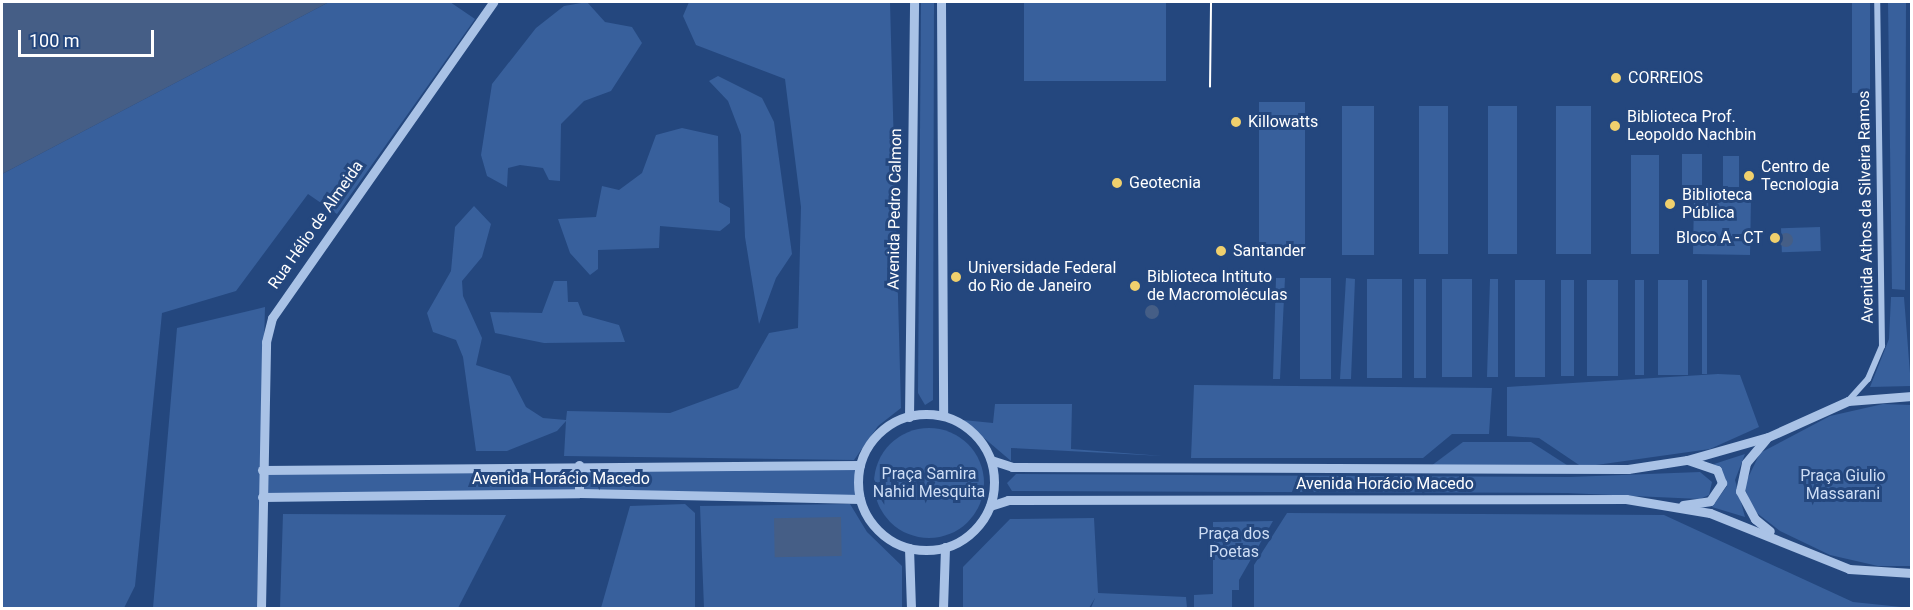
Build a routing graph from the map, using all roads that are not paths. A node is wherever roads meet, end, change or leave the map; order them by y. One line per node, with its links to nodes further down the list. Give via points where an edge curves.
1 (493, 2): 14 (street, Rua Hélio de Almeida, via 272,318 266,342)
2 (914, 2): 8 (street, Avenida Pedro Calmon)
3 (941, 2): 7 (street)
4 (1877, 2): 6 (street, Avenida Athos da Silveira Ramos, via 1882,346 1868,379)
5 (1911, 396): 6 (street)
6 (1848, 401): 9 (street)
7 (943, 415): 8 (street); 10 (street, via 972,432)
8 (909, 417): 13 (street, via 878,435)
9 (1768, 437): 11 (street, Avenida Horácio Macedo); 20 (street, via 1746,463 1740,491 1755,519)
10 (991, 460): 11 (street, Avenida Horácio Macedo, via 1012,467 1581,472); 18 (street)
11 (1686, 460): 19 (street, via 1717,470 1722,483 1710,501)
12 (579, 465): 13 (street, Avenida Horácio Macedo); 14 (street, Avenida Horácio Macedo); 15 (street)
13 (860, 465): 17 (street)
14 (262, 470): 16 (street, Rua Hélio de Almeida)
15 (579, 493): 16 (street, Avenida Horácio Macedo); 17 (street, Avenida Horácio Macedo)
16 (262, 497): 24 (street, Rua Hélio de Almeida)
17 (860, 499): 22 (street, via 878,530)
18 (990, 506): 19 (street, Avenida Horácio Macedo, via 1008,500 1430,498 1626,499); 21 (street, via 964,538)
19 (1678, 506): 20 (street, Avenida Horácio Macedo)
20 (1776, 536): 23 (street, via 1849,568)
21 (945, 547): 22 (street); 26 (street)
22 (909, 548): 25 (street)
23 (1911, 573)
24 (261, 609)
25 (911, 609)
26 (944, 609)

